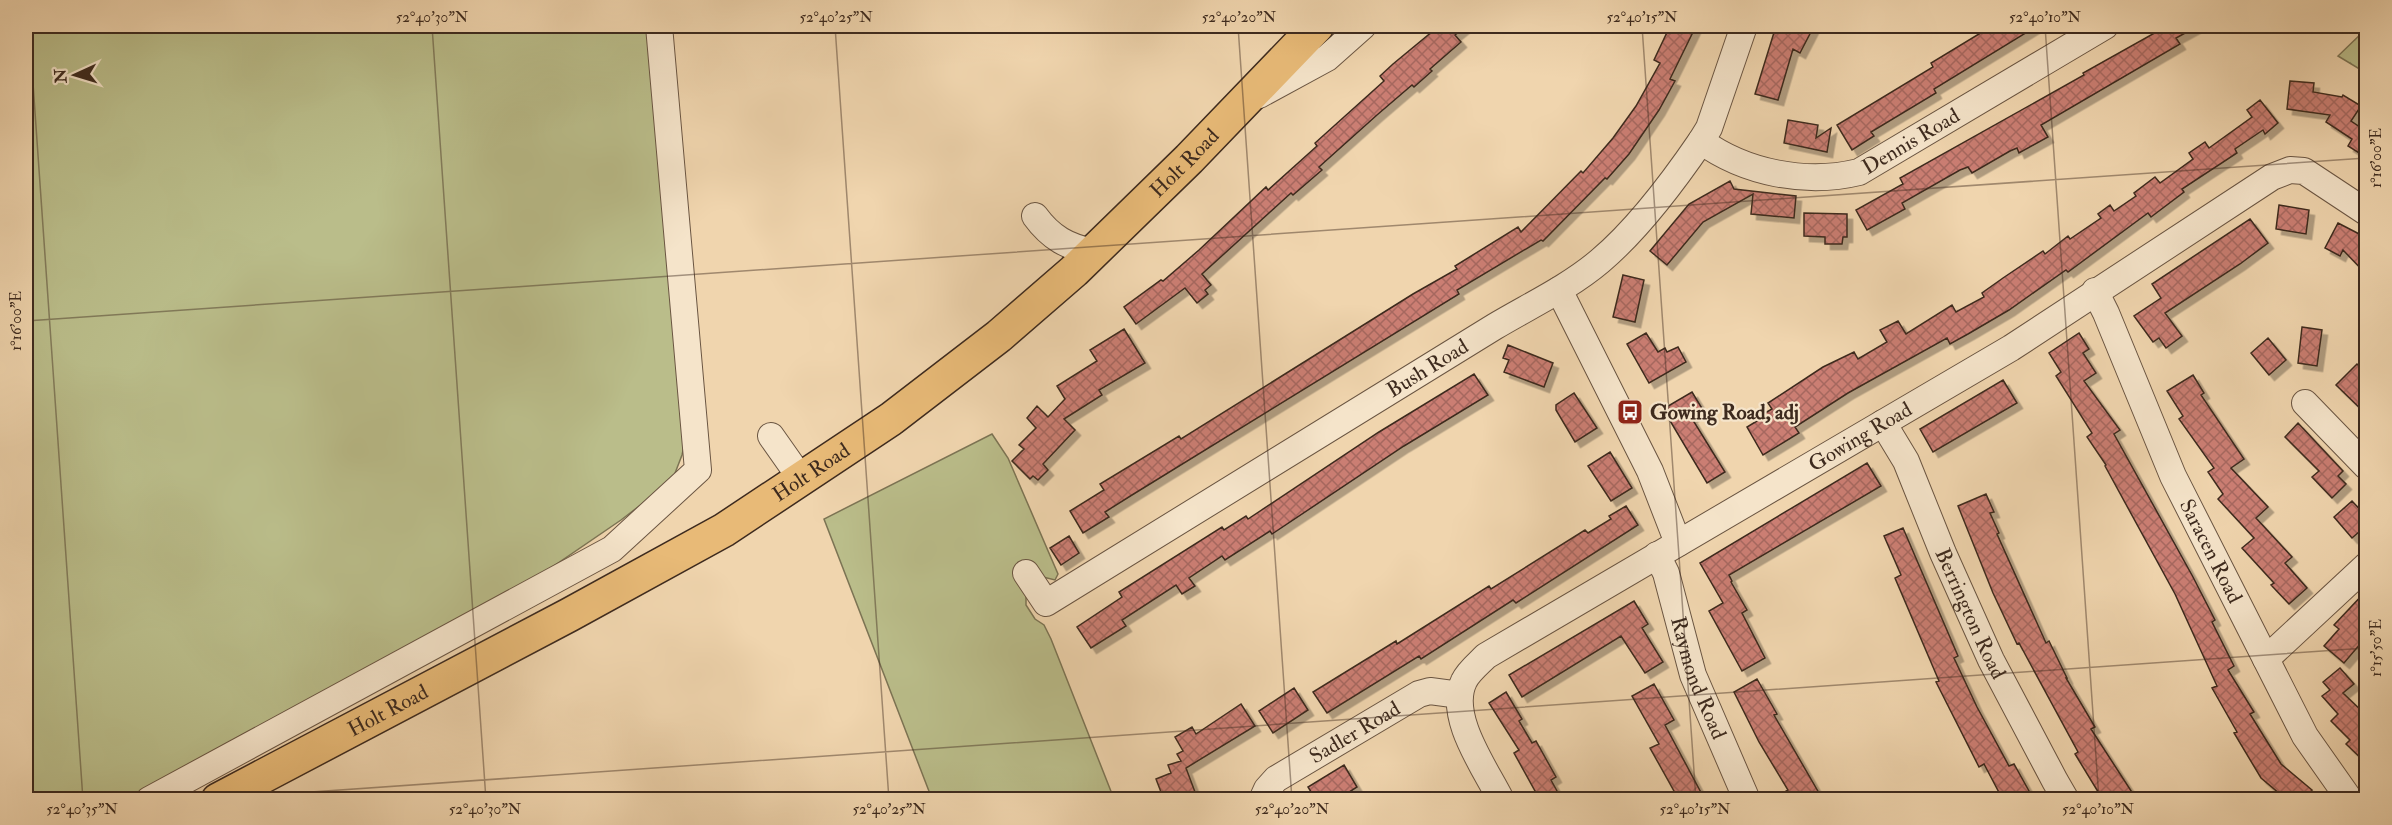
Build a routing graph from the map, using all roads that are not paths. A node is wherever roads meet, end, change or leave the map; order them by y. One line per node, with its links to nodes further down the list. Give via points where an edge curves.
1 (659, 26): 23 (street, via 698,470 612,549)
2 (1317, 26): 6 (highway, Holt Road)
3 (1363, 26): 6 (street, via 1327,58)
4 (1744, 26): 7 (street, Bush Road)
5 (2105, 26): 7 (street, Dennis Road, via 1859,172 1834,178 1747,167 1721,156)
6 (1240, 106): 9 (highway, Holt Road)
7 (1701, 141): 11 (street, Bush Road, via 1624,236 1600,261)
8 (2367, 212): 12 (street, Gowing Road, via 2304,171 2290,170 2272,177)
9 (1093, 252): 10 (highway, Holt Road); 10 (street, via 1058,241 1039,221 1052,252)
10 (1052, 290): 17 (highway, Holt Road, via 891,419)
11 (1558, 290): 18 (street, Raymond Road, via 1650,471); 20 (street, Bush Road, via 1038,608)
12 (2095, 291): 14 (street, Gowing Road, via 2011,348); 21 (street, Saracen Road, via 2173,476)
13 (2305, 403): 16 (street)
14 (1883, 423): 18 (street, Gowing Road); 28 (street, Berrington Road, via 1906,461 1991,660)
15 (771, 436): 17 (street)
16 (2367, 466)
17 (802, 480): 24 (highway, Holt Road, via 724,530 563,604)
18 (1667, 549): 22 (street, Gowing Road, via 1486,656 1464,681); 27 (street, Raymond Road, via 1666,573 1693,675)
19 (2367, 566): 21 (street)
20 (1026, 573)
21 (2266, 659): 29 (street, Saracen Road, via 2305,736)
22 (1460, 695): 25 (street, Sadler Road, via 1430,691 1419,694 1276,779); 26 (street, via 1465,730)
23 (149, 800)
24 (218, 800)
25 (1262, 800)
26 (1501, 800)
27 (1746, 800)
28 (2067, 800)
29 (2350, 800)

